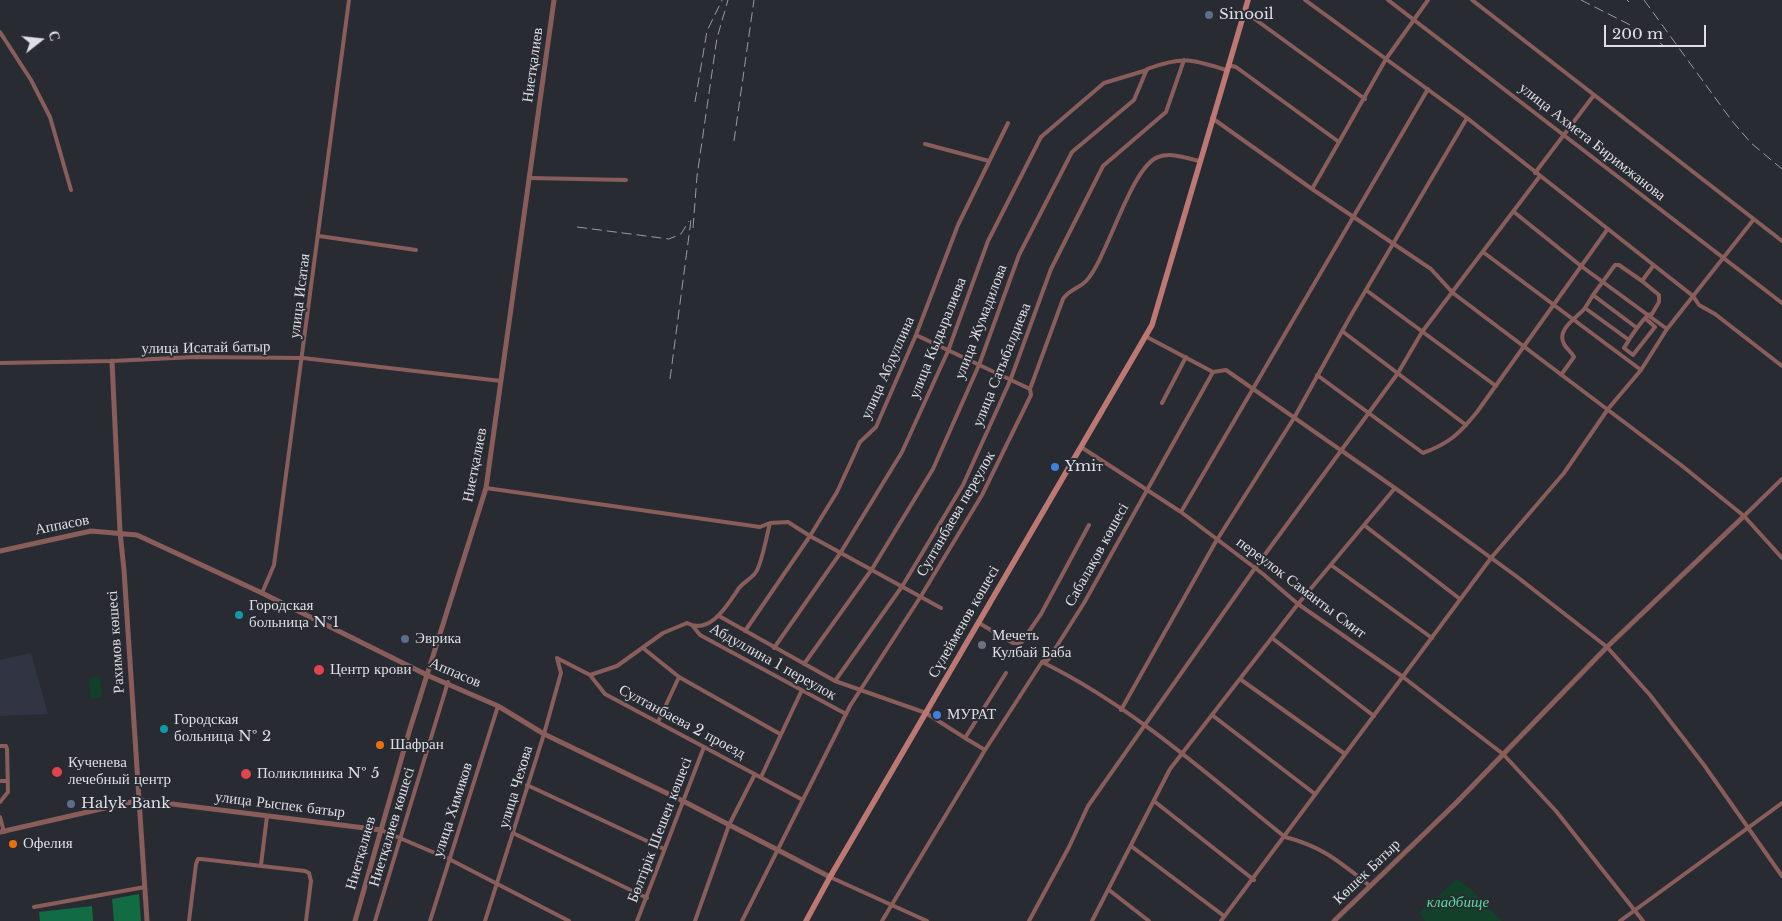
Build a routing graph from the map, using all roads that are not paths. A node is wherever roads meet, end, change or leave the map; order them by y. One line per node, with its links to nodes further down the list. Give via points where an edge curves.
1 (349, 0): 36 (street, улица Исатая)
2 (554, 0): 28 (street, Ниетқалиев)
3 (1248, 0): 8 (main road, Сүлейменов көшесі)
4 (1305, 0): 11 (street)
5 (1388, 0): 9 (street, улица Ахмета Биримжанова)
6 (1428, 0): 9 (street)
7 (1472, 0): 16 (street)
8 (1245, 12): 13 (main road, Сүлейменов көшесі); 17 (street)
9 (1414, 19): 11 (street); 21 (street, улица Ахмета Биримжанова)
10 (0, 32): 31 (street, via 50,117)
11 (1386, 59): 15 (street); 17 (street)
12 (1184, 60): 13 (street); 14 (street, via 1172,60); 78 (street, улица Сатыбалдиева, via 1166,112 1103,166 1051,270)
13 (1227, 67): 18 (main road, Сүлейменов көшесі); 22 (street, via 1236,67)
14 (1148, 70): 64 (street, улица Кыдыралиева, via 1104,83 1041,137 988,241); 70 (street, улица Жумадилова, via 1134,100 1072,152 1019,255)
15 (1428, 88): 19 (street); 33 (street)
16 (1594, 95): 21 (street); 34 (street)
17 (1365, 99): 22 (street)
18 (1212, 118): 25 (main road, Сүлейменов көшесі); 30 (street)
19 (1467, 118): 26 (street); 38 (street)
20 (1008, 123): 24 (street, улица Абдуллина)
21 (1564, 135): 26 (street); 41 (street, улица Ахмета Биримжанова)
22 (1339, 142): 30 (street)
23 (925, 144): 24 (street)
24 (989, 161): 59 (street, улица Абдуллина, via 958,225)
25 (1199, 161): 60 (main road, Сүлейменов көшесі, via 1157,312); 81 (street, Султанбаева переулок, via 1168,155 1156,158 1146,167 1135,182 1087,280 1067,292 1063,299)
26 (1536, 173): 27 (street)
27 (1540, 176): 32 (street); 35 (street)
28 (530, 178): 29 (street); 77 (street, Ниетқалиев)
29 (626, 180)
30 (1312, 189): 33 (street)
31 (71, 190)
32 (1514, 212): 40 (street); 42 (street)
33 (1352, 217): 38 (street); 80 (street)
34 (1754, 218): 37 (street); 41 (street)
35 (1607, 230): 42 (street); 43 (street)
36 (319, 236): 39 (street); 67 (street, улица Исатая)
37 (1782, 241)
38 (1394, 243): 46 (street); 47 (street, via 1430,269)
39 (416, 250)
40 (1483, 252): 47 (street); 51 (street)
41 (1724, 258): 49 (street); 50 (street, улица Ахмета Биримжанова)
42 (1581, 266): 45 (street); 51 (street)
43 (1653, 266): 44 (street); 49 (street)
44 (1642, 281): 45 (street, via 1619,265 1612,267); 53 (street, via 1659,295 1659,302)
45 (1602, 282): 48 (street); 53 (street)
46 (1366, 290): 57 (street); 58 (street)
47 (1453, 293): 58 (street); 62 (street)
48 (1594, 295): 52 (street); 55 (street)
49 (1693, 296): 56 (street); 71 (street, via 1698,305 1715,314)
50 (1782, 303)
51 (1552, 305): 54 (street); 62 (street)
52 (1585, 308): 54 (street); 61 (street)
53 (1647, 316): 55 (street); 56 (street); 63 (street, via 1655,327 1653,331 1634,354)
54 (1573, 319): 65 (street); 75 (street, via 1562,334 1562,342 1574,357)
55 (1637, 328): 61 (street)
56 (1667, 329): 72 (street)
57 (1342, 331): 74 (street); 76 (street)
58 (1422, 332): 74 (street); 79 (street)
59 (916, 335): 64 (street); 99 (street, улица Абдуллина, via 876,427 860,442 837,492)
60 (1145, 336): 66 (street); 87 (main road, Сүлейменов көшесі)
61 (1629, 340): 63 (street)
62 (1523, 347): 75 (street); 79 (street)
63 (1624, 348): 65 (street)
64 (948, 351): 70 (street); 102 (street, улица Кыдыралиева, via 902,452)
65 (1619, 354): 72 (street)
66 (1186, 357): 73 (street); 82 (street)
67 (303, 358): 68 (street, улица Исатай батыр, via 195,357); 77 (street, улица Исатай батыр); 109 (street, улица Исатая, via 274,565)
68 (112, 361): 69 (street, улица Исатай батыр); 98 (street, Рахимов көшесі)
69 (0, 363)
70 (978, 365): 78 (street); 107 (street, улица Жумадилова, via 933,469)
71 (1782, 366)
72 (1641, 370): 83 (street)
73 (1213, 372): 80 (street, via 1226,370); 92 (street, Сабалақов көшесі)
74 (1398, 373): 84 (street); 86 (street)
75 (1561, 375): 83 (street)
76 (1317, 376): 84 (street); 85 (street)
77 (502, 381): 90 (street, Ниетқалиев)
78 (1010, 381): 81 (street); 108 (street, улица Сатыбалдиева, via 963,485)
79 (1496, 386): 86 (street)
80 (1253, 388): 85 (street); 93 (street)
81 (1030, 389): 110 (street, Султанбаева переулок, via 1031,396 982,495)
82 (1162, 403)
83 (1608, 409): 94 (street); 103 (street, via 1564,473)
84 (1368, 412): 86 (street, via 1423,453 1444,445); 88 (street)
85 (1294, 418): 88 (street); 100 (street)
86 (1466, 425)
87 (1081, 447): 92 (street, переулок Саманты Смит); 115 (main road, Сүлейменов көшесі)
88 (1341, 451): 91 (street); 106 (street)
89 (1782, 479): 94 (street)
90 (486, 488): 95 (street, via 760,527); 130 (street, Ниетқалиев)
91 (1395, 488): 97 (street); 103 (street)
92 (1146, 489): 93 (street, переулок Саманты Смит); 124 (street, Сабалақов көшесі, via 1084,603 1048,660)
93 (1181, 512): 100 (street, переулок Саманты Смит)
94 (1744, 516): 104 (street); 120 (street, Көшек Батыр)
95 (770, 523): 99 (street, via 788,522); 114 (street, via 757,571 738,589)
96 (1089, 525): 115 (street, via 1041,614 1021,643 1013,643)
97 (1364, 525): 105 (street); 111 (street)
98 (120, 532): 101 (street, Аппасов, via 91,531); 109 (street, Аппасов, via 137,535); 161 (street, Рахимов көшесі)
99 (810, 536): 102 (street); 117 (street, улица Абдуллина)
100 (1217, 540): 106 (street, переулок Саманты Смит); 139 (street)
101 (0, 551)
102 (841, 552): 107 (street); 122 (street, улица Кыдыралиева)
103 (1491, 558): 111 (street); 120 (street)
104 (1782, 558)
105 (1331, 565): 112 (street); 119 (street)
106 (1255, 568): 112 (street, переулок Саманты Смит); 145 (street)
107 (872, 569): 108 (street); 125 (street, улица Жумадилова)
108 (903, 585): 110 (street); 134 (street, улица Сатыбалдиева)
109 (262, 593): 130 (street, Аппасов)
110 (921, 596): 113 (street); 136 (street, Султанбаева переулок)
111 (1460, 599): 119 (street)
112 (1298, 604): 118 (street); 132 (street, переулок Саманты Смит)
113 (941, 608)
114 (720, 616): 116 (street); 117 (street)
115 (979, 623): 140 (main road, Сүлейменов көшесі)
116 (692, 626): 121 (street, via 687,623 676,627); 137 (street, Абдуллина 1 переулок, via 700,635)
117 (745, 631): 122 (street)
118 (1272, 638): 133 (street); 143 (street)
119 (1432, 638): 132 (street)
120 (1607, 647): 154 (street, Көшек Батыр); 170 (street, via 1650,695)
121 (643, 648): 129 (street, via 617,666); 131 (street)
122 (774, 648): 125 (street)
123 (557, 658): 126 (street, Султанбаева 2 проезд); 127 (street, улица Чехова)
124 (1042, 662): 139 (street); 151 (street, Сабалақов көшесі)
125 (804, 664): 134 (street)
126 (572, 668): 127 (street); 129 (street, Султанбаева 2 проезд)
127 (560, 673): 146 (street, улица Чехова)
128 (1006, 673): 148 (street)
129 (590, 675): 144 (street, Султанбаева 2 проезд, via 606,694)
130 (429, 676): 135 (street, Аппасов); 171 (street, Ниетқалиев, via 409,732)
131 (679, 677): 144 (street); 147 (street)
132 (1404, 677): 143 (street); 154 (street, переулок Саманты Смит)
133 (1240, 679): 142 (street); 153 (street)
134 (835, 681): 136 (street)
135 (448, 682): 138 (street, Аппасов); 175 (street, Ниетқалиев көшесі)
136 (860, 690): 140 (street); 141 (street, Султанбаева переулок)
137 (801, 692): 141 (street, Абдуллина 1 переулок); 147 (street)
138 (498, 706): 146 (street, Аппасов); 179 (street, улица Химиков)
139 (1121, 710): 145 (street)
140 (926, 713): 148 (street); 182 (main road, Сүлейменов көшесі)
141 (846, 714): 162 (street, Султанбаева переулок)
142 (1212, 715): 152 (street); 160 (street)
143 (1374, 716): 153 (street)
144 (658, 722): 150 (street, Султанбаева 2 проезд)
145 (1144, 726): 152 (street); 207 (street, via 1088,806)
146 (544, 734): 159 (street, улица Чехова); 163 (street, Аппасов)
147 (780, 734): 156 (street)
148 (965, 738): 151 (street)
149 (0, 746): 158 (street, via 6,746)
150 (704, 747): 155 (street, Султанбаева 2 проезд); 163 (street, Бөлтірік Шешен көшесі)
151 (985, 750): 189 (street, Сабалақов көшесі)
152 (1181, 754): 164 (street); 174 (street)
153 (1345, 754): 160 (street)
154 (1503, 754): 185 (street, Көшек Батыр); 191 (street, переулок Саманты Смит, via 1556,811)
155 (755, 774): 156 (street, Султанбаева 2 проезд); 169 (street)
156 (761, 777): 162 (street, Султанбаева 2 проезд)
157 (0, 781): 158 (street)
158 (8, 781): 165 (street, via 8,792)
159 (527, 785): 173 (street, улица Чехова); 177 (street)
160 (1315, 794): 174 (street)
161 (140, 800): 167 (street, улица Рыспек батыр); 172 (street, улица Рыспек батыр); 186 (street, Рахимов көшесі)
162 (803, 800): 178 (street, Султанбаева переулок)
163 (682, 801): 169 (street, Аппасов); 177 (street, Бөлтірік Шешен көшесі)
164 (1154, 801): 176 (street); 183 (street)
165 (0, 802)
166 (1782, 803): 170 (street)
167 (267, 816): 171 (street, улица Рыспек батыр); 180 (street)
168 (0, 817): 172 (street)
169 (729, 825): 178 (street, Аппасов); 202 (street)
170 (1748, 828): 181 (street); 191 (street)
171 (382, 830): 175 (street, улица Рыспек батыр); 196 (street, Ниетқалиев)
172 (2, 832)
173 (513, 833): 184 (street, улица Чехова); 188 (street)
174 (1285, 837): 183 (street); 185 (street, via 1307,842 1327,852)
175 (400, 838): 179 (street, улица Рыспек батыр); 197 (street, Ниетқалиев көшесі)
176 (1131, 846): 187 (street); 192 (street)
177 (664, 849): 188 (street, Бөлтірік Шешен көшесі)
178 (777, 851): 182 (street, Аппасов); 203 (street, Султанбаева переулок)
179 (449, 859): 184 (street, улица Рыспек батыр); 198 (street, улица Химиков)
180 (262, 865): 194 (street, via 198,859); 195 (street, via 309,873)
181 (1782, 876)
182 (830, 877): 189 (street); 204 (main road, Сүлейменов көшесі)
183 (1254, 880): 192 (street)
184 (498, 885): 199 (street, улица Чехова); 200 (street, улица Рыспек батыр)
185 (1370, 886): 211 (street, Көшек Батыр)
186 (145, 887): 190 (street); 193 (street, Рахимов көшесі)
187 (1109, 890): 208 (street); 209 (street)
188 (647, 898): 201 (street, Бөлтірік Шешен көшесі)
189 (892, 904): 205 (street, Сабалақов көшесі); 206 (street)
190 (34, 907)
191 (1634, 910): 212 (street); 213 (street, переулок Саманты Смит)
192 (1224, 916): 210 (street)
193 (147, 921)
194 (190, 921)
195 (306, 921)
196 (355, 921)
197 (375, 921)
198 (430, 921)
199 (485, 921)
200 (569, 921)
201 (637, 921)
202 (694, 921)
203 (742, 921)
204 (806, 921)
205 (882, 921)
206 (927, 921)
207 (1029, 921)
208 (1092, 921)
209 (1149, 921)
210 (1221, 921)
211 (1334, 921)
212 (1620, 921)
213 (1643, 921)

